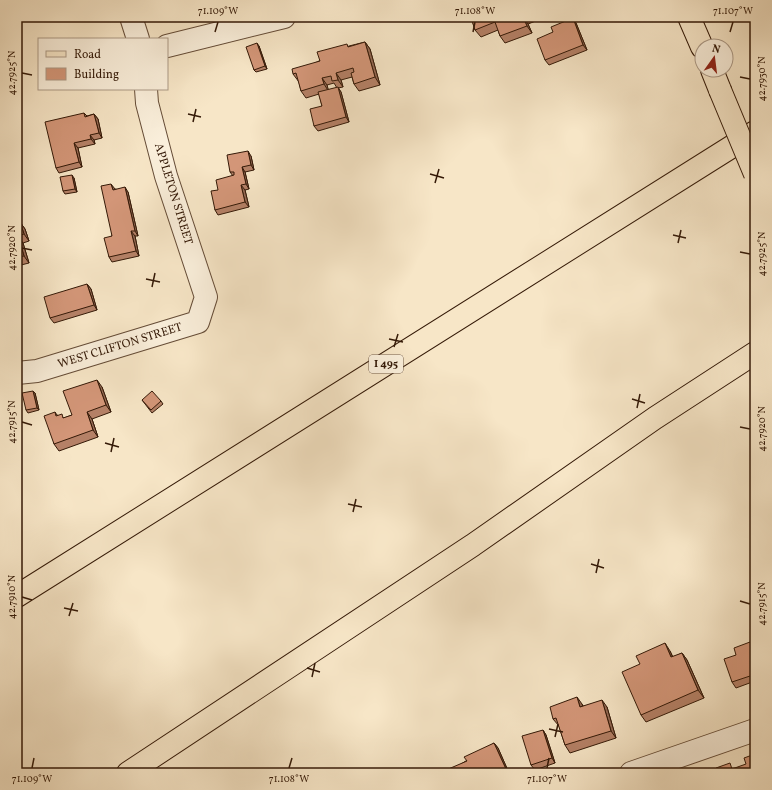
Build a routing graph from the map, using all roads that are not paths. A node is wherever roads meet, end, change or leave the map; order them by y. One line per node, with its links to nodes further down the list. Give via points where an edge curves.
1 (131, 17): 4 (street)
2 (284, 17): 6 (street)
3 (689, 17): 5 (main road)
4 (138, 38)
5 (698, 38)
6 (168, 46)
7 (715, 78): 10 (main road, bridge)
8 (146, 90): 11 (street, APPLETON STREET, via 147,103 166,176)
9 (755, 132): 14 (main road, I 495)
10 (755, 174)
11 (206, 297): 13 (street, WEST CLIFTON STREET, via 198,322 37,371)
12 (755, 353): 16 (main road, via 655,418 473,545)
13 (17, 374)
14 (17, 596)
15 (755, 730): 17 (street)
16 (128, 773)
17 (631, 773)

